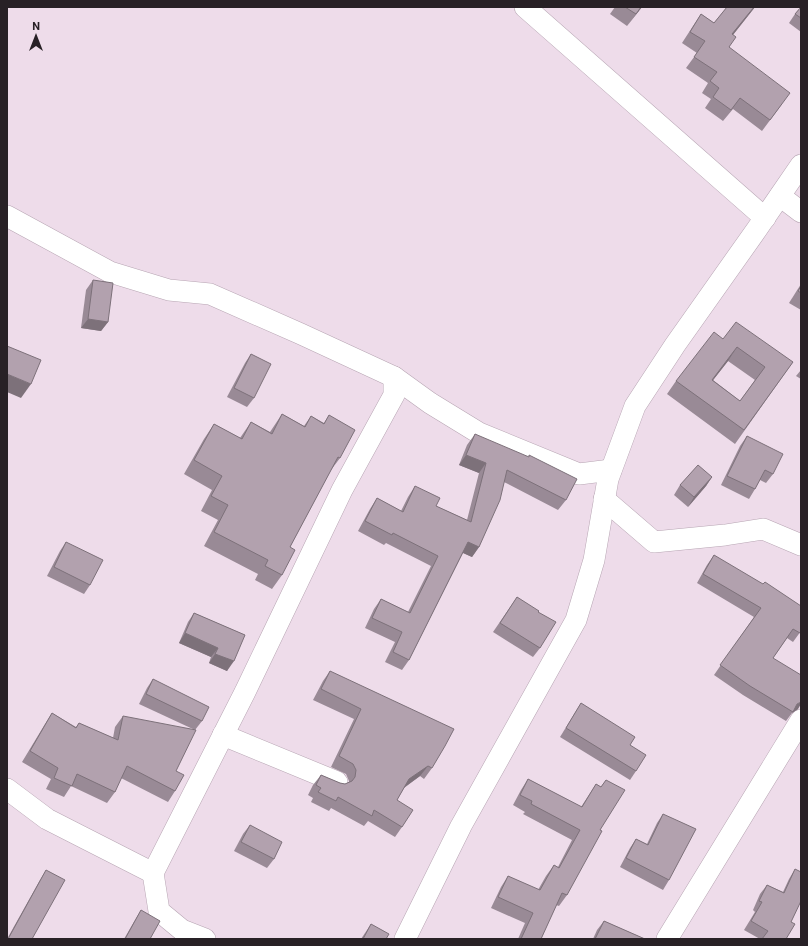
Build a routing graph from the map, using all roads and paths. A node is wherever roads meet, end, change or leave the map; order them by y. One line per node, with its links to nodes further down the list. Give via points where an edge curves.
1 (525, 7): 6 (street)
2 (801, 165): 3 (street)
3 (780, 196): 4 (street); 6 (street)
4 (801, 212)
5 (7, 216): 7 (street, via 110,272 169,290 210,294)
6 (765, 218): 8 (street, via 635,406)
7 (394, 377): 8 (street, via 479,433 580,474); 12 (street, via 394,395 342,490)
8 (611, 470): 9 (street)
9 (604, 499): 10 (street, via 654,542 763,529); 18 (street, via 594,560 576,620 461,826)
10 (801, 545)
11 (801, 720): 19 (street)
12 (223, 735): 13 (street); 15 (street)
13 (337, 782)
14 (7, 789): 15 (street, via 47,819)
15 (153, 873): 16 (street, via 159,911)
16 (180, 934): 17 (street)
17 (205, 939)
18 (405, 939)
19 (668, 939)

